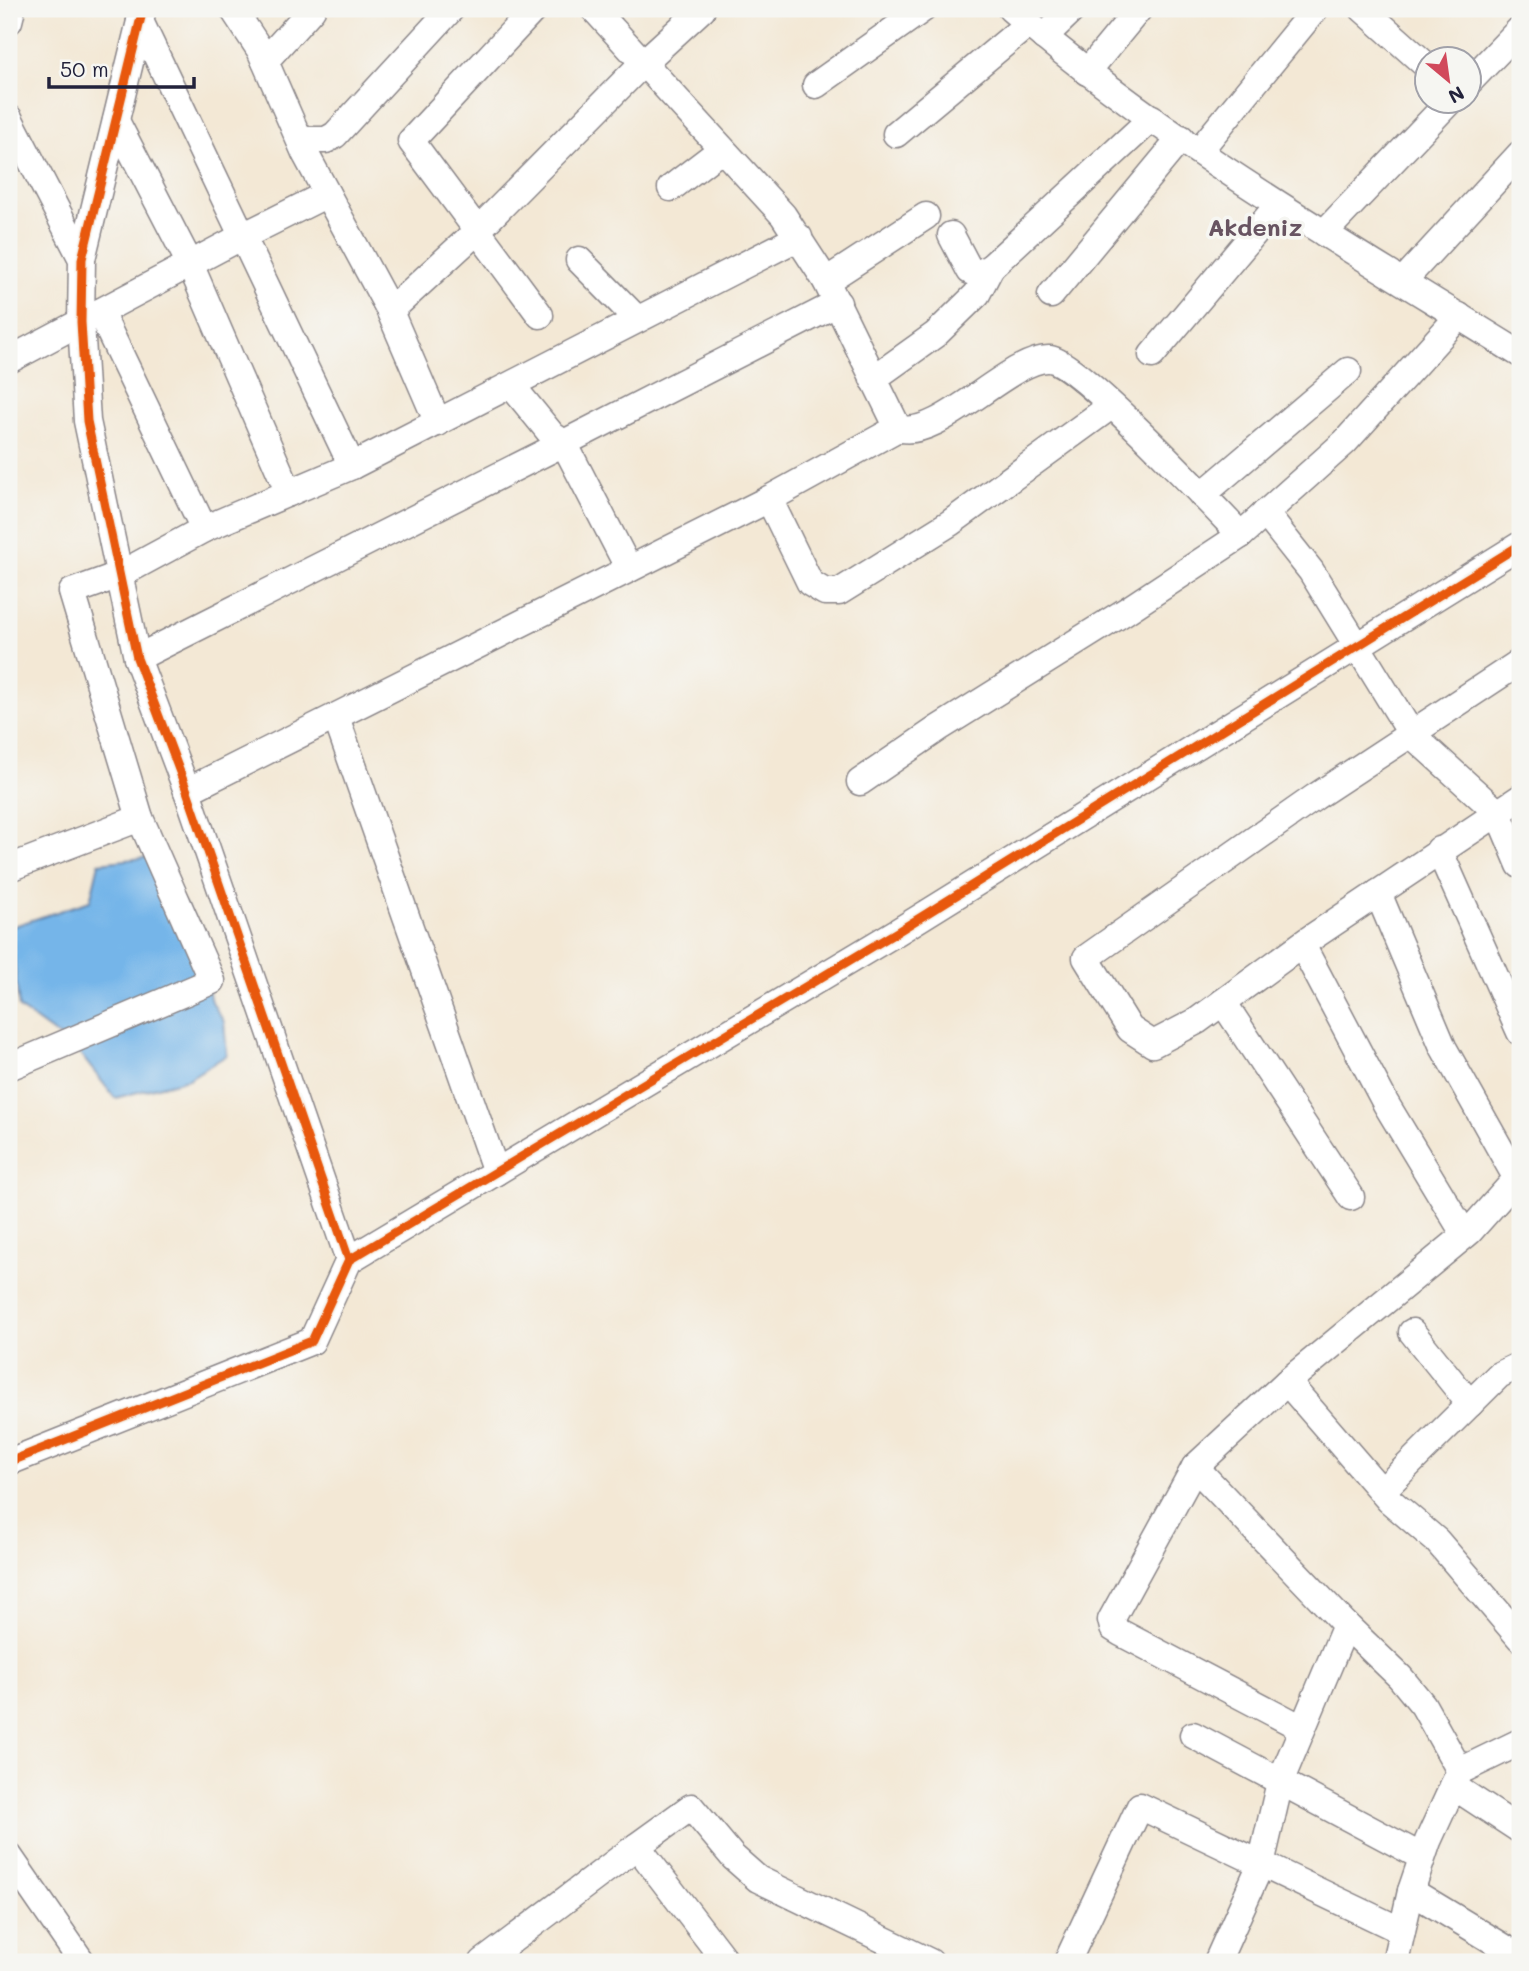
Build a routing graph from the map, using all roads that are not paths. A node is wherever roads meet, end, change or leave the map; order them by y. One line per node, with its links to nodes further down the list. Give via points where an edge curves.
1 (12, 9): 14 (street)
2 (233, 9): 18 (street)
3 (312, 9): 18 (street)
4 (451, 9): 28 (street, via 335,135 326,140)
5 (534, 9): 36 (street, via 411,141)
6 (594, 9): 19 (street)
7 (702, 9): 19 (street)
8 (923, 9): 22 (street)
9 (1073, 9): 15 (street)
10 (1139, 9): 21 (street)
11 (1315, 9): 29 (street)
12 (1363, 9): 17 (street)
13 (142, 15): 26 (street); 39 (street)
14 (9, 21)
15 (1028, 23): 21 (street); 27 (street)
16 (1520, 29): 20 (street)
17 (1414, 55)
18 (265, 61): 28 (street)
19 (643, 63): 30 (street); 36 (street)
20 (1484, 66)
21 (1087, 72): 25 (street)
22 (816, 85)
23 (1436, 116): 37 (street)
24 (9, 118): 41 (street)
25 (1152, 118): 29 (street); 44 (street)
26 (116, 121): 41 (street); 43 (street)
27 (896, 134)
28 (300, 140): 33 (street)
29 (1190, 145): 34 (street); 47 (street)
30 (722, 149): 32 (street); 40 (street)
31 (1520, 154): 45 (street)
32 (671, 188)
33 (327, 194): 39 (street); 48 (street)
34 (1278, 205): 37 (street); 54 (street)
35 (926, 216): 46 (street)
36 (477, 231): 48 (street); 49 (street)
37 (1324, 233): 45 (street)
38 (951, 235): 44 (street, via 970,271 978,274)
39 (243, 236): 43 (street); 63 (street)
40 (799, 237): 46 (street); 52 (street)
41 (82, 260): 51 (street)
42 (579, 260): 52 (street)
43 (190, 264): 51 (street); 64 (street)
44 (992, 267): 57 (street, via 977,294 936,334)
45 (1403, 281): 50 (street)
46 (832, 292): 57 (street); 62 (street)
47 (1051, 295)
48 (390, 311): 60 (street)
49 (540, 315)
50 (1459, 316): 53 (street); 67 (street, via 1346,442)
51 (90, 317): 55 (street); 68 (street); 72 (street, via 87,421)
52 (637, 319): 58 (street)
53 (1520, 354)
54 (1152, 355)
55 (9, 360)
56 (1348, 371): 65 (street)
57 (873, 379): 61 (street)
58 (512, 386): 60 (street); 62 (street)
59 (1111, 406): 61 (street, via 1059,362 1048,359 1030,363 939,419 912,430); 65 (street); 66 (street, via 950,523 839,593 825,592 810,583)
60 (438, 423): 63 (street)
61 (898, 428): 66 (street)
62 (564, 443): 71 (street); 74 (street)
63 (352, 466): 64 (street)
64 (289, 492): 68 (street)
65 (1202, 495): 69 (street)
66 (769, 499): 71 (street)
67 (1265, 513): 69 (street); 73 (street, via 1311,571)
68 (204, 529): 72 (street)
69 (1241, 535): 78 (street)
70 (1520, 545): 73 (street)
71 (629, 569): 76 (street)
72 (119, 575): 74 (street); 82 (street, via 72,592)
73 (1358, 645): 77 (street); 91 (street, via 897,932)
74 (137, 658): 79 (street)
75 (1520, 662): 77 (street)
76 (335, 718): 79 (street); 91 (street)
77 (1412, 734): 81 (street); 88 (street, via 1086,958 1130,1029 1153,1044)
78 (860, 782)
79 (187, 791): 95 (street)
80 (1520, 798): 81 (street)
81 (1498, 813): 83 (street); 84 (street)
82 (140, 818): 85 (street); 90 (street, via 212,981)
83 (1439, 850): 86 (street); 89 (street)
84 (1520, 865)
85 (9, 868)
86 (1378, 892): 87 (street); 92 (street, via 1443,1047)
87 (1302, 944): 88 (street); 94 (street, via 1386,1104)
88 (1223, 1002): 93 (street)
89 (1520, 1032)
90 (9, 1067)
91 (496, 1172): 95 (street)
92 (1518, 1177): 94 (street)
93 (1351, 1197)
94 (1465, 1235): 98 (street)
95 (349, 1260): 100 (street, via 313,1341)
96 (1412, 1332): 99 (street)
97 (1520, 1365): 99 (street, via 1499,1375)
98 (1287, 1382): 101 (street); 102 (street)
99 (1471, 1404): 102 (street)
100 (9, 1461)
101 (1195, 1467): 103 (street); 105 (street, via 1111,1620 1113,1628)
102 (1382, 1491): 104 (street, via 1437,1541)
103 (1346, 1625): 105 (street); 108 (street, via 1423,1705)
104 (1520, 1638)
105 (1302, 1728): 109 (street)
106 (1192, 1735): 109 (street)
107 (1520, 1742): 108 (street)
108 (1457, 1779): 110 (street); 113 (street)
109 (1280, 1782): 113 (street); 114 (street)
110 (1520, 1830)
111 (637, 1846): 118 (street); 122 (street); 123 (street, via 691,1807 758,1879)
112 (9, 1856): 115 (street)
113 (1422, 1857): 116 (street)
114 (1261, 1864): 117 (street); 124 (street, via 1140,1806); 125 (street)
115 (17, 1889): 120 (street)
116 (1411, 1891): 117 (street); 119 (street)
117 (1402, 1931): 126 (street)
118 (516, 1953): 121 (street)
119 (1520, 1956)
120 (82, 1962)
121 (482, 1962)
122 (726, 1962)
123 (930, 1962)
124 (1067, 1962)
125 (1217, 1962)
126 (1395, 1962)

